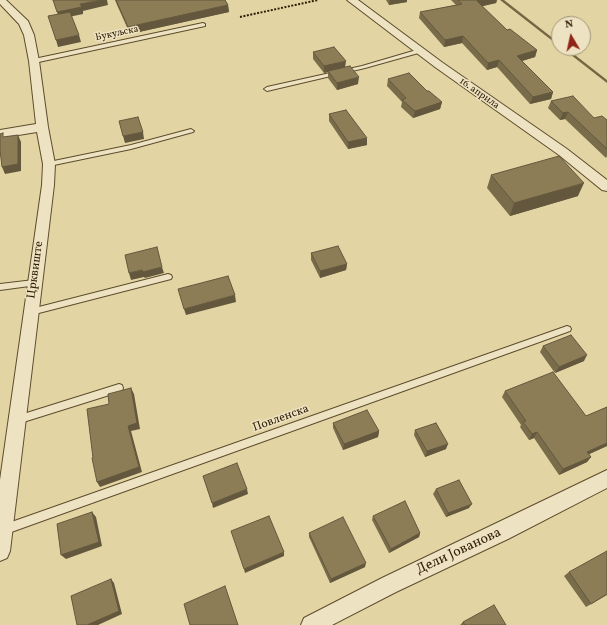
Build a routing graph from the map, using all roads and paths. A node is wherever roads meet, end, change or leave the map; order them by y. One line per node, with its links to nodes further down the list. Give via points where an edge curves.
1 (1, 0): 7 (street, Црквиште, via 27,28)
2 (318, 0): 4 (path)
3 (354, 0): 6 (street, 16. априла)
4 (240, 18)
5 (203, 26): 7 (lane, Букуљска)
6 (420, 51): 8 (lane, via 363,67); 13 (street, 16. априла, via 563,152)
7 (34, 61): 9 (street, Црквиште)
8 (267, 88)
9 (42, 127): 11 (street); 12 (street, Црквиште)
10 (191, 131): 12 (lane, via 131,147)
11 (0, 134)
12 (49, 164): 15 (street, Црквиште)
13 (607, 187)
14 (168, 277): 17 (lane)
15 (34, 282): 16 (lane); 17 (street, Црквиште)
16 (0, 287)
17 (31, 312): 20 (street, Црквиште)
18 (568, 329): 22 (lane, Повленска)
19 (119, 388): 20 (lane)
20 (17, 420): 22 (street, Црквиште)
21 (607, 479): 24 (street, Дели Јованова)
22 (3, 531): 23 (street, Црквиште)
23 (0, 551)
24 (311, 625)

